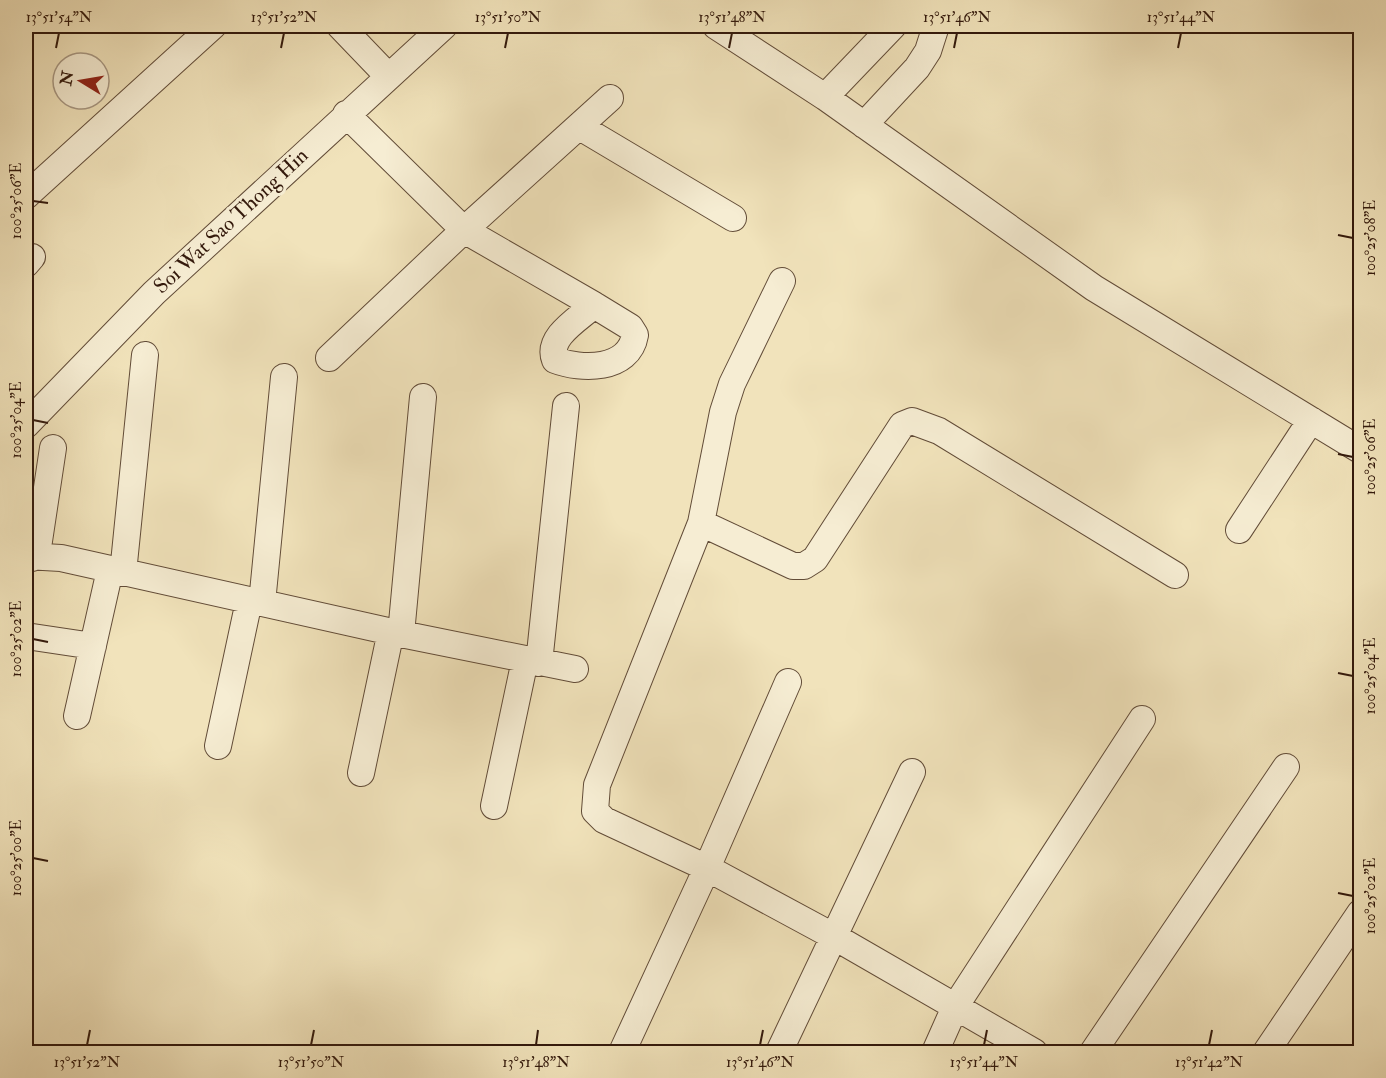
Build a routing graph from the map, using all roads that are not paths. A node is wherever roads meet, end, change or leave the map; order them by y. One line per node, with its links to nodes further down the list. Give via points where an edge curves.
1 (213, 26): 13 (street)
2 (340, 26): 7 (street)
3 (444, 26): 7 (street, Soi Wat Sao Thong Hin)
4 (716, 26): 8 (street)
5 (893, 26): 8 (street)
6 (936, 26): 11 (street, via 928,51 917,68)
7 (388, 76): 10 (street, Soi Wat Sao Thong Hin)
8 (825, 97): 11 (street)
9 (610, 98): 12 (street)
10 (346, 114): 15 (street); 24 (street, Soi Wat Sao Thong Hin, via 154,293)
11 (864, 125): 23 (street, via 1094,288)
12 (580, 127): 14 (street); 15 (street)
13 (26, 196)
14 (733, 218)
15 (464, 230): 17 (street); 19 (street)
16 (782, 281): 27 (street, via 732,384)
17 (594, 305)
18 (145, 355): 30 (street)
19 (329, 358)
20 (284, 376): 32 (street)
21 (423, 397): 33 (street)
22 (566, 406): 36 (street)
23 (1311, 420): 26 (street); 28 (street)
24 (26, 425)
25 (53, 448): 29 (street)
26 (1360, 450)
27 (702, 523): 31 (street, via 793,566 804,566 815,559 902,425 912,421 939,431); 46 (street, via 597,785 596,811 604,820)
28 (1239, 530)
29 (31, 547): 30 (street)
30 (116, 571): 32 (street); 35 (street)
31 (1175, 575)
32 (255, 602): 33 (street); 41 (street)
33 (396, 633): 36 (street); 44 (street)
34 (26, 636): 35 (street)
35 (93, 646): 39 (street)
36 (532, 661): 37 (street); 45 (street)
37 (575, 669)
38 (788, 682): 46 (street)
39 (77, 716)
40 (1142, 718): 49 (street)
41 (218, 746)
42 (1286, 767): 54 (street)
43 (912, 772): 48 (street)
44 (361, 774)
45 (494, 806)
46 (707, 868): 48 (street); 50 (street)
47 (1360, 913): 55 (street)
48 (833, 936): 49 (street); 51 (street)
49 (956, 1007): 52 (street); 53 (street)
50 (622, 1053)
51 (779, 1053)
52 (935, 1053)
53 (1034, 1053)
54 (1093, 1053)
55 (1266, 1053)

